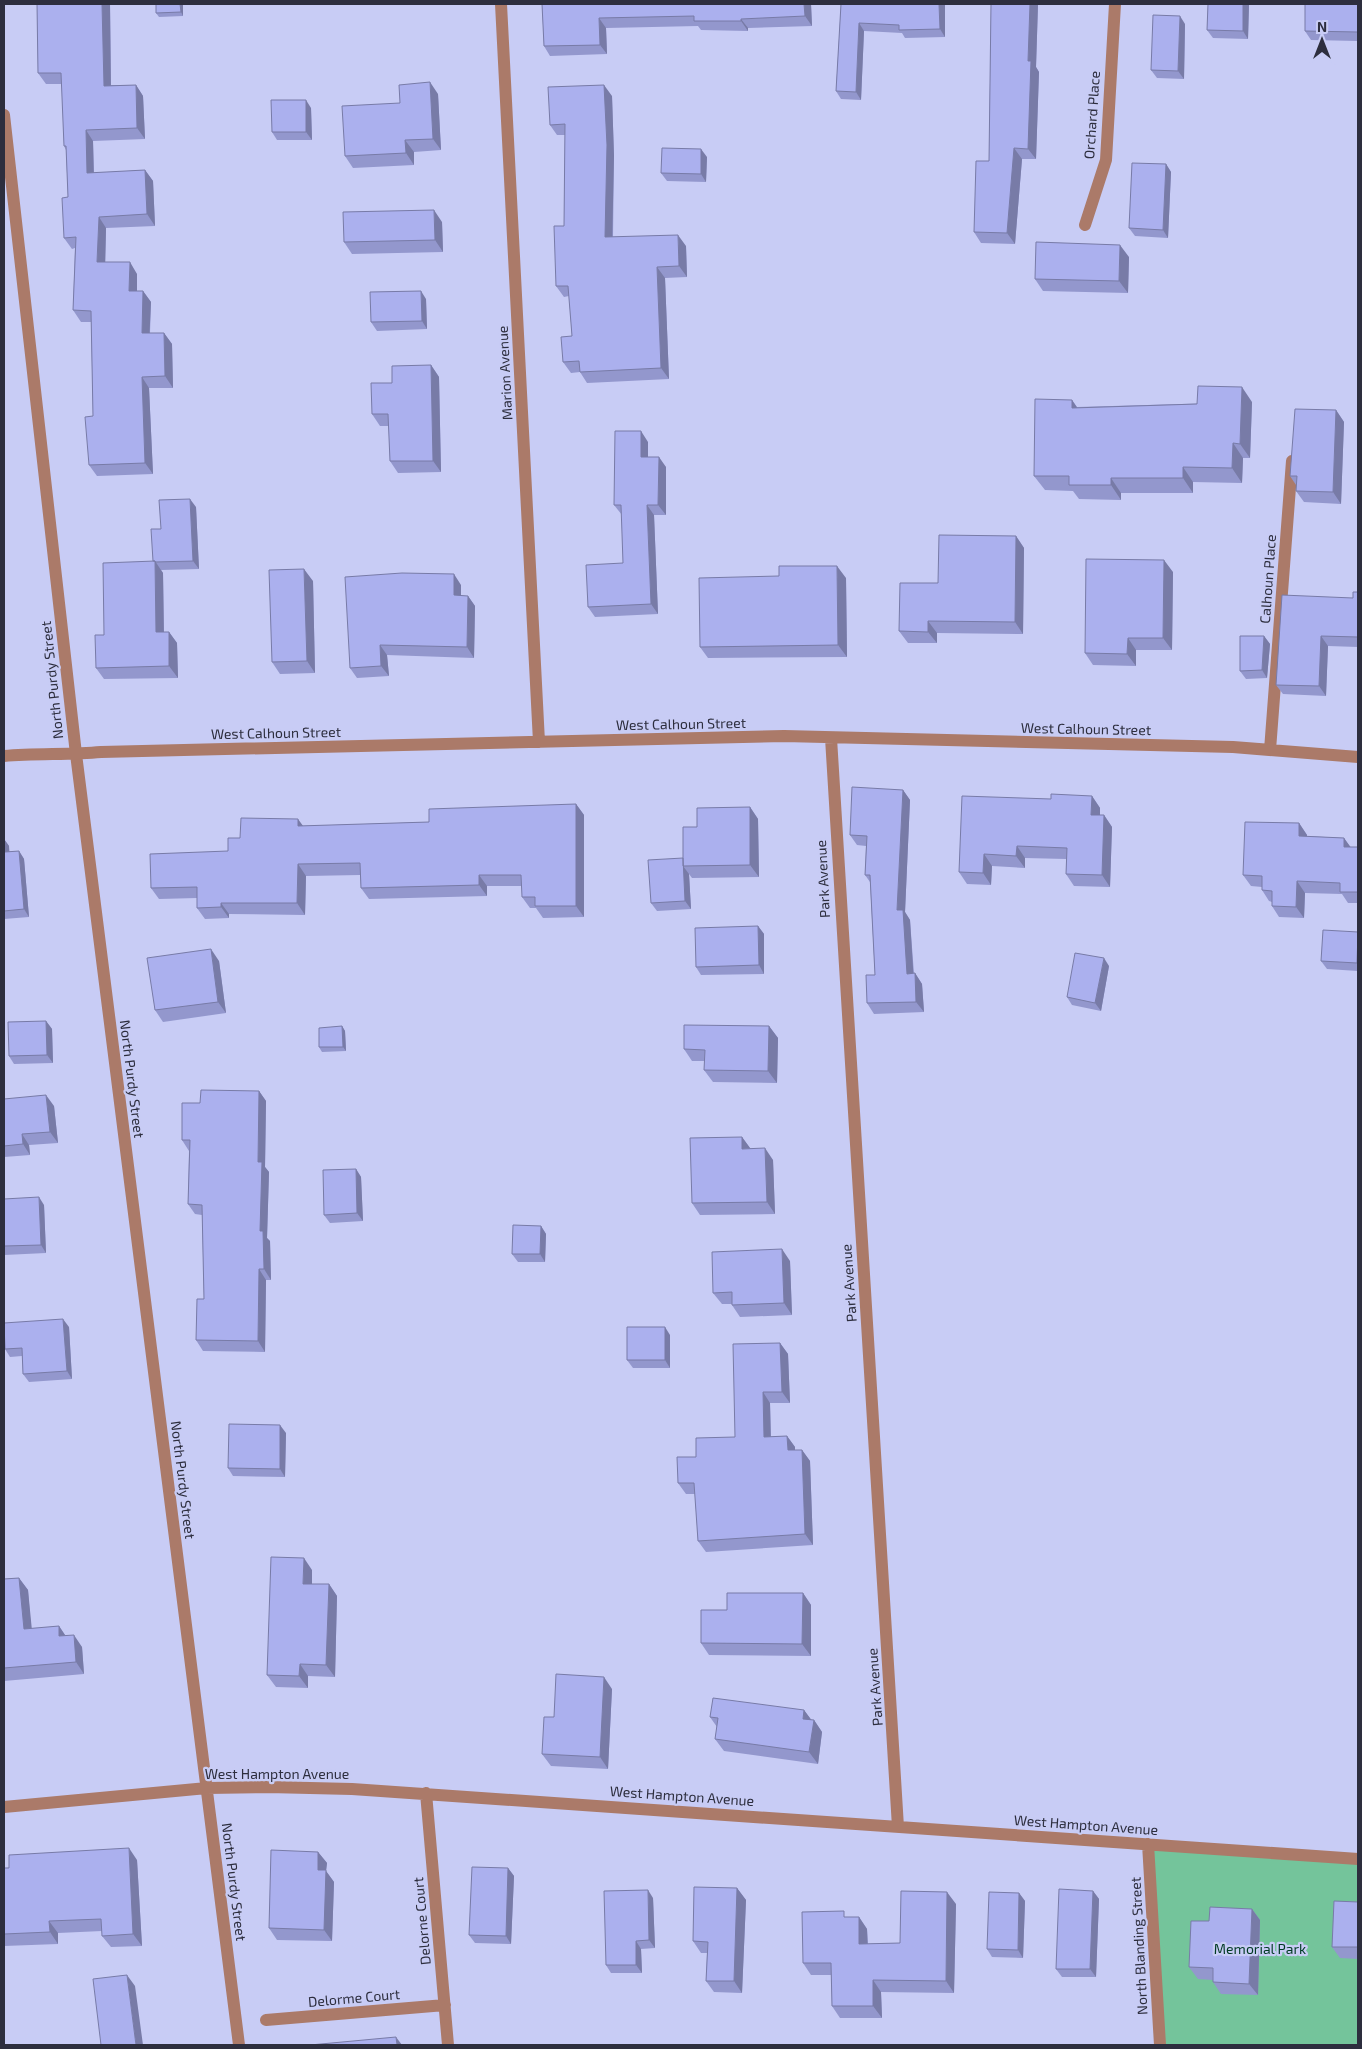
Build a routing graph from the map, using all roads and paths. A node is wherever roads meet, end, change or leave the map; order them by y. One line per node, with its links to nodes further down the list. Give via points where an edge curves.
1 (501, 4): 7 (street, Marion Avenue)
2 (1114, 4): 4 (street, Orchard Place, via 1106,160)
3 (4, 115): 9 (street, North Purdy Street)
4 (1085, 225)
5 (1293, 451): 8 (street, Calhoun Place)
6 (831, 738): 7 (street, West Calhoun Street); 8 (street, West Calhoun Street); 15 (street, Park Avenue)
7 (539, 742): 9 (street, West Calhoun Street)
8 (1270, 750): 11 (street, West Calhoun Street)
9 (76, 754): 10 (street, West Calhoun Street); 12 (street, North Purdy Street)
10 (4, 756)
11 (1358, 757)
12 (207, 1788): 13 (street, West Hampton Avenue); 14 (street, West Hampton Avenue); 20 (street, North Purdy Street)
13 (426, 1793): 15 (street, West Hampton Avenue); 18 (street, Delorne Court)
14 (4, 1807)
15 (898, 1826): 16 (street, West Hampton Avenue)
16 (1148, 1844): 17 (street, West Hampton Avenue); 22 (street, North Blanding Street)
17 (1358, 1859)
18 (445, 2005): 19 (street, Delorme Court); 21 (street, Delorne Court)
19 (266, 2020)
20 (240, 2045)
21 (448, 2045)
22 (1160, 2045)

